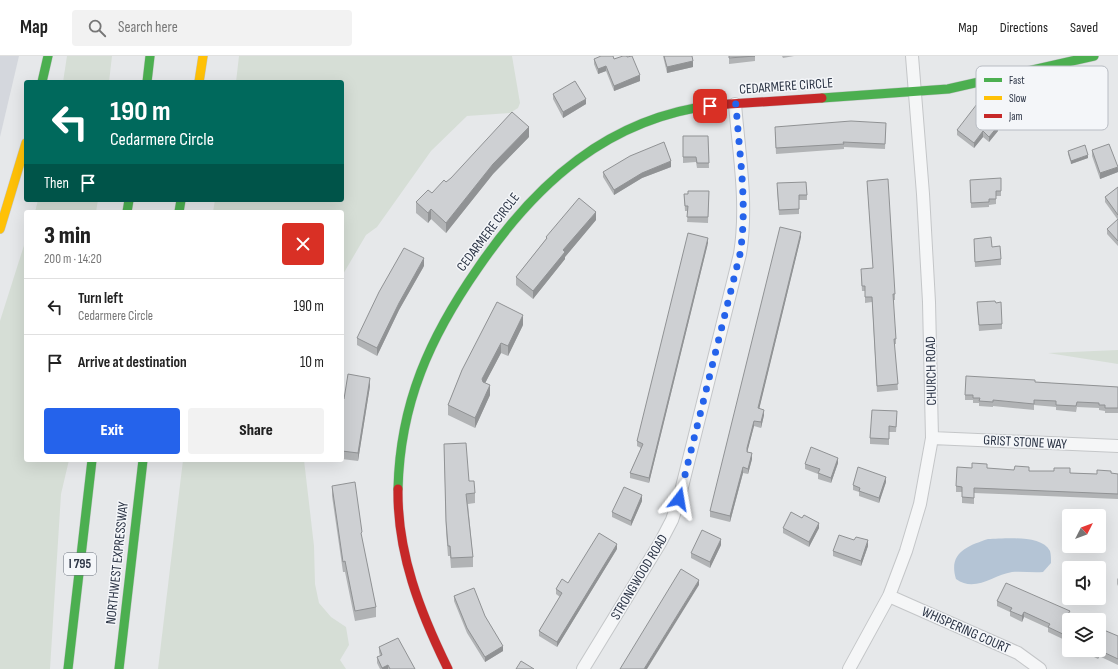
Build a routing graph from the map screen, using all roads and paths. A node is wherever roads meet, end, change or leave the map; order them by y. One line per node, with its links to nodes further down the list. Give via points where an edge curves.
1 (48, 56): 7 (main road)
2 (150, 56): 8 (main road)
3 (203, 56): 9 (main road)
4 (912, 56): 11 (street, CHURCH ROAD)
5 (1094, 56): 6 (main road, CEDARMERE CIRCLE)
6 (1050, 66)
7 (42, 80)
8 (146, 80)
9 (199, 80)
10 (976, 83): 11 (main road, CEDARMERE CIRCLE, via 944,90)
11 (914, 91): 12 (main road, CEDARMERE CIRCLE); 15 (street, CHURCH ROAD, via 929,302)
12 (736, 104): 22 (main road, CEDARMERE CIRCLE, via 697,107 666,114 590,150 560,171 512,219 490,248 435,336 408,404 401,439 398,501 400,538 408,573 429,635); 23 (street, STRONGWOOD ROAD, via 744,208 740,254 679,499 660,543)
13 (24, 150): 14 (main road)
14 (0, 229)
15 (932, 438): 16 (street, GRIST STONE WAY); 19 (street, CHURCH ROAD, via 920,504 906,551)
16 (1118, 446)
17 (92, 462): 20 (main road, I 795)
18 (143, 462): 21 (main road, NORTHWEST EXPRESSWAY)
19 (888, 596): 24 (street, CHURCH ROAD); 25 (street, WHISPERING COURT, via 1018,653)
20 (68, 669)
21 (119, 669)
22 (448, 669)
23 (583, 669)
24 (849, 669)
25 (1040, 669)

